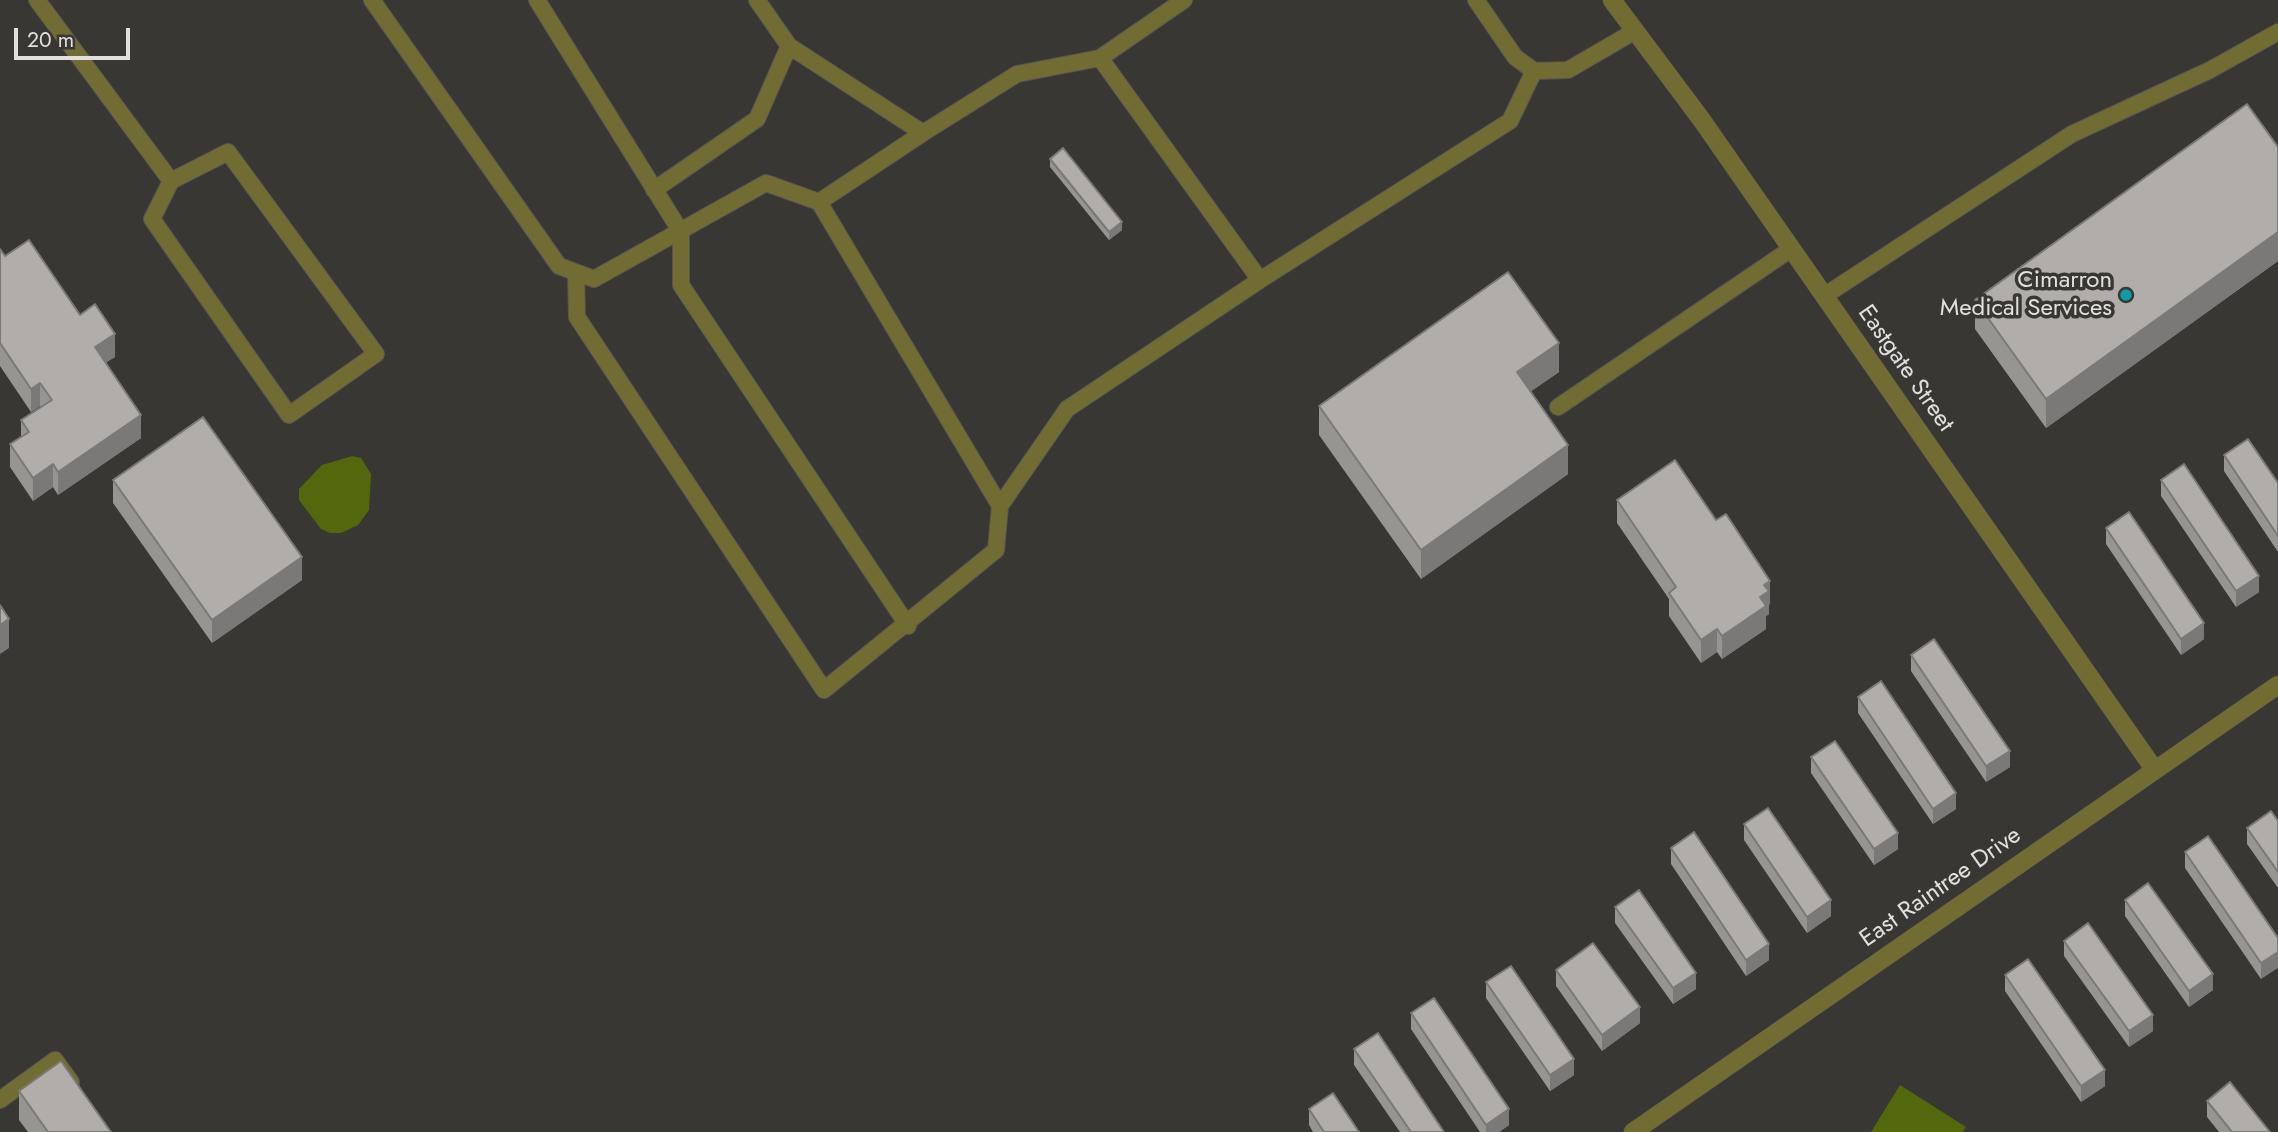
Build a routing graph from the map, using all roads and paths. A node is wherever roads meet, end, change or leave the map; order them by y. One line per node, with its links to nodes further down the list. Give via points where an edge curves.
1 (37, 0): 14 (lane)
2 (372, 0): 19 (lane, via 559,266)
3 (537, 0): 15 (lane)
4 (757, 0): 10 (lane)
5 (1184, 0): 11 (lane)
6 (1476, 0): 12 (lane, via 1515,57)
7 (1612, 0): 8 (street, Eastgate Street)
8 (1635, 31): 12 (lane, via 1568,69); 18 (street, Eastgate Street)
9 (2278, 32): 21 (lane, via 2210,70 2072,134)
10 (789, 46): 13 (lane); 15 (lane, via 757,119)
11 (1100, 58): 13 (lane, via 1017,74); 20 (lane)
12 (1534, 71): 20 (lane, via 1510,121)
13 (923, 133): 16 (lane)
14 (172, 181): 14 (lane, via 152,219 289,415 376,354 228,152)
15 (654, 190): 17 (lane)
16 (819, 202): 17 (lane, via 766,183); 23 (lane)
17 (681, 232): 19 (lane, via 594,279); 24 (lane, via 681,285)
18 (1791, 249): 21 (street, Eastgate Street); 22 (lane)
19 (576, 272): 24 (lane, via 577,317 824,691)
20 (1260, 280): 23 (lane, via 1067,409)
21 (1824, 296): 26 (street, Eastgate Street)
22 (1558, 407)
23 (1000, 506): 24 (lane, via 996,550)
24 (908, 626)
25 (2278, 685): 26 (street, East Raintree Drive)
26 (2154, 769): 29 (street, East Raintree Drive)
27 (77, 1091): 28 (lane, via 55,1060)
28 (0, 1100)
29 (1633, 1132)

